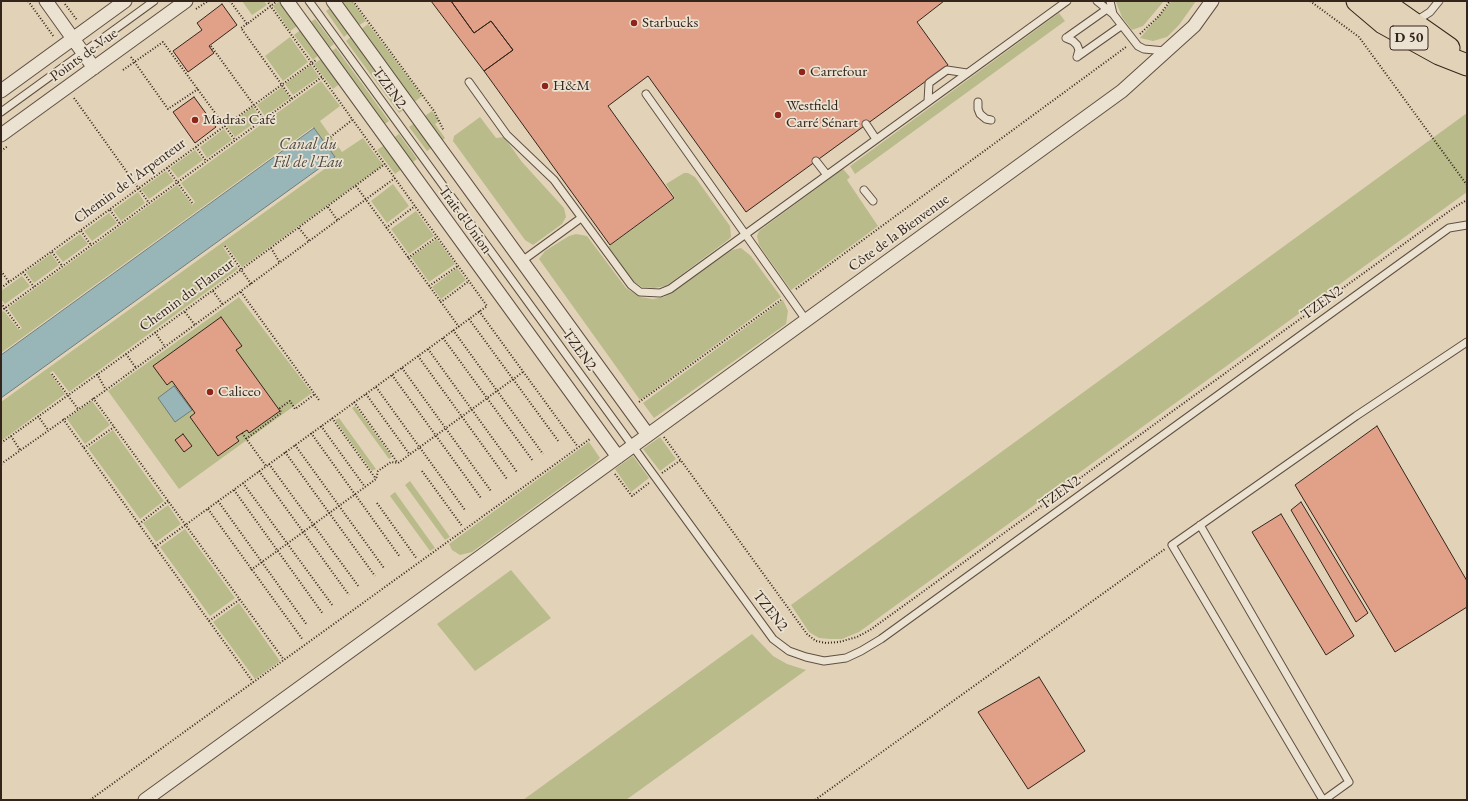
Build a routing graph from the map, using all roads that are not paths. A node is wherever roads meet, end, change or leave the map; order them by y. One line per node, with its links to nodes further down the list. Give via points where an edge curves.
1 (46, 1): 21 (street)
2 (125, 1): 21 (street, Points de Vue)
3 (154, 1): 23 (lane)
4 (186, 1): 25 (street, Points de Vue)
5 (287, 1): 49 (street, Trait d'Union)
6 (309, 1): 48 (lane, TZEN2)
7 (333, 1): 44 (street, Trait d'Union)
8 (1067, 1): 26 (lane)
9 (1097, 1): 17 (lane)
10 (1110, 1): 18 (lane)
11 (1201, 1): 22 (street, Côte de la Bienvenue)
12 (1212, 1): 22 (street, Côte de la Bienvenue, via 1194,26)
13 (1357, 1): 24 (main road, D 50, via 1383,23 1439,54)
14 (1382, 1): 19 (main road, D 50)
15 (1398, 1): 19 (main road, D 50, via 1411,13)
16 (1439, 1): 19 (lane, via 1430,12)
17 (1107, 9): 18 (lane); 20 (lane, via 1066,38 1077,45 1077,57)
18 (1113, 14): 20 (lane)
19 (1415, 23): 24 (main road, D 50, via 1445,44)
20 (1121, 26): 22 (lane, via 1138,46)
21 (73, 39): 23 (street); 28 (street, Points de Vue)
22 (1165, 51): 45 (street, Côte de la Bienvenue, via 1122,91)
23 (83, 53): 25 (street); 32 (lane)
24 (1467, 66)
25 (94, 68): 35 (street, Points de Vue)
26 (967, 73): 30 (lane); 30 (lane, via 947,70 929,83)
27 (469, 82): 41 (lane, via 507,135 554,180)
28 (1, 91)
29 (646, 94): 43 (lane)
30 (928, 101): 36 (lane)
31 (978, 102): 33 (lane, via 980,114)
32 (1, 112)
33 (991, 120)
34 (866, 124): 36 (lane)
35 (1, 135)
36 (876, 139): 38 (lane)
37 (816, 161): 38 (lane)
38 (827, 175): 43 (lane)
39 (864, 190): 40 (lane)
40 (873, 201)
41 (581, 218): 43 (lane, via 631,285 640,292 660,293 670,289); 44 (lane)
42 (1467, 225): 48 (lane, TZEN2, via 1449,228 881,638 846,658 824,661 806,657 790,651 773,639)
43 (744, 235): 45 (lane)
44 (522, 261): 47 (street, Trait d'Union, via 635,406)
45 (806, 320): 47 (street, Côte de la Bienvenue)
46 (1467, 342): 50 (lane)
47 (648, 434): 48 (street, Côte de la Bienvenue)
48 (632, 446): 49 (street, Côte de la Bienvenue)
49 (618, 457): 51 (street, Côte de la Bienvenue)
50 (1200, 525): 52 (lane, via 1349,782); 52 (lane, via 1172,545)
51 (145, 800)
52 (1324, 800)

